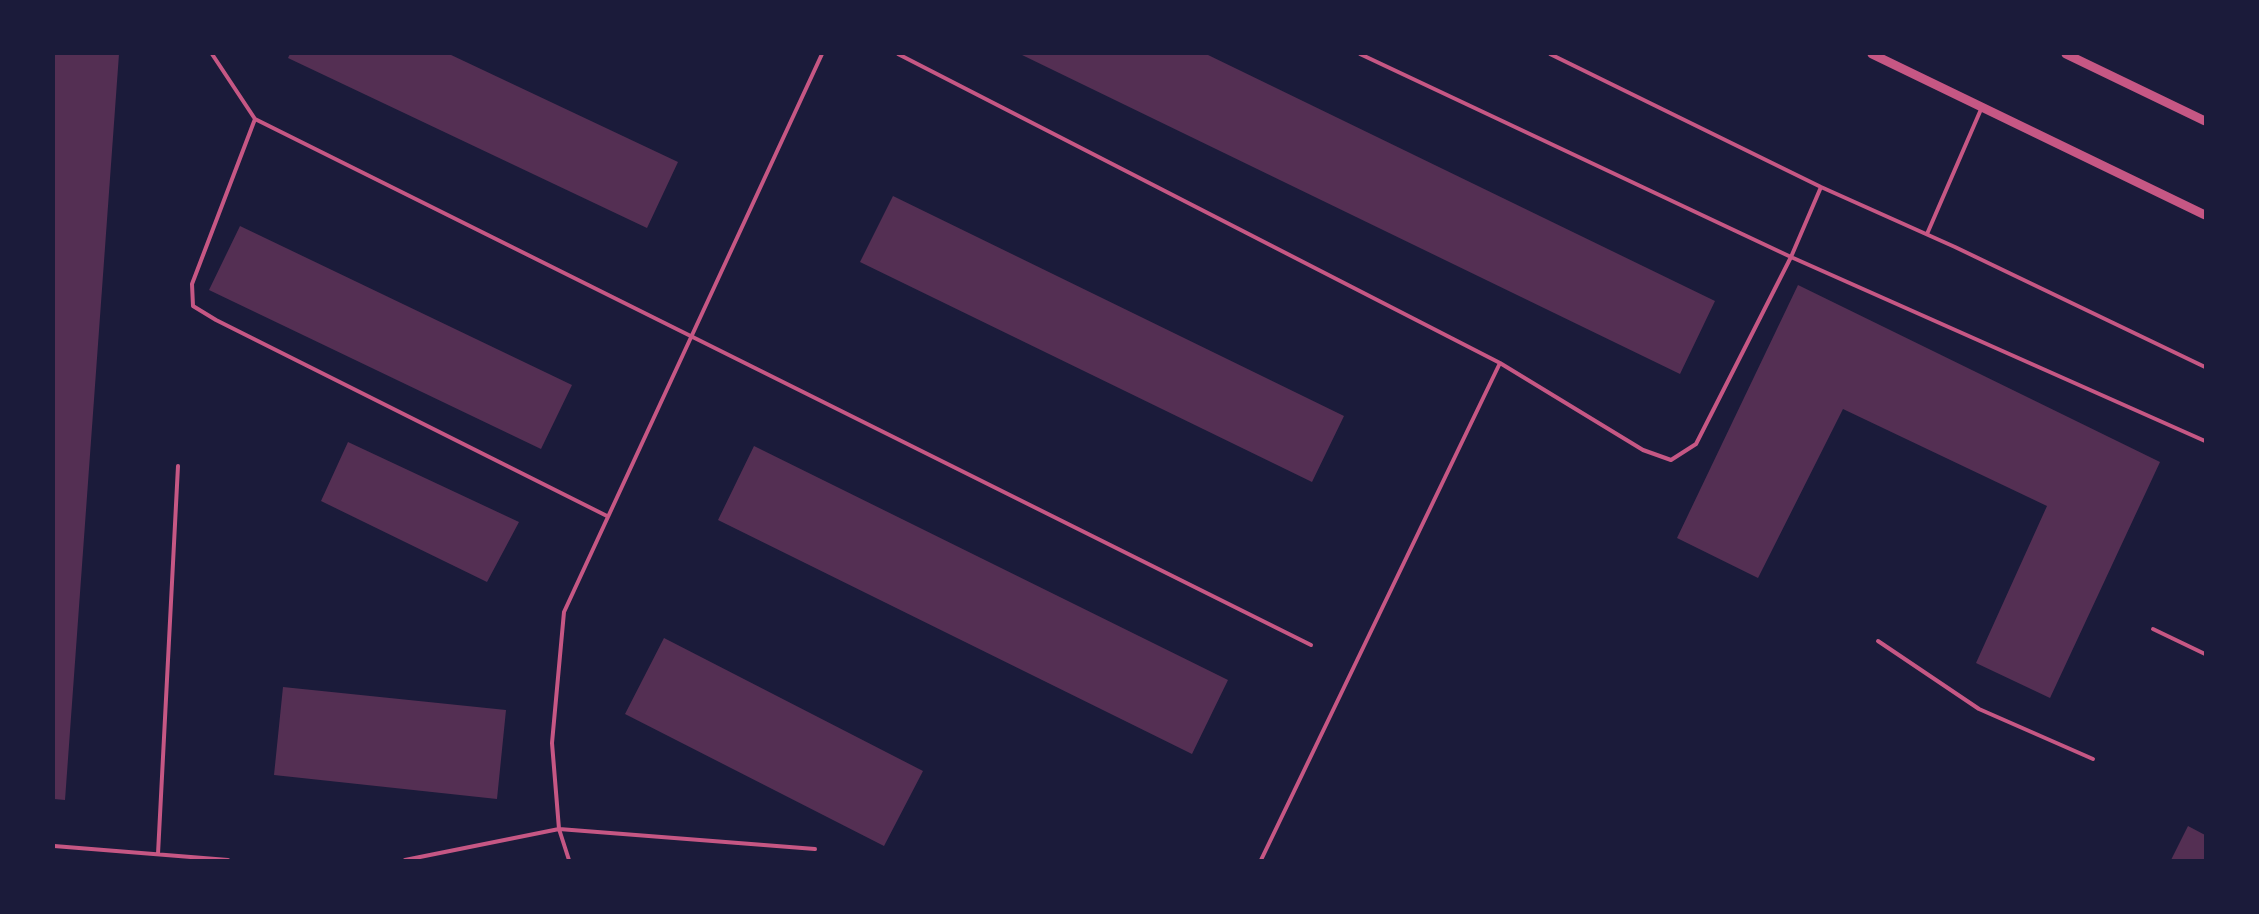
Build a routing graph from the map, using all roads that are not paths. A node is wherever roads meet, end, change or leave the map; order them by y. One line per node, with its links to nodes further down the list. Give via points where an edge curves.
1 (212, 54): 9 (lane)
2 (822, 54): 15 (lane)
3 (898, 54): 16 (lane)
4 (1360, 54): 14 (lane)
5 (1550, 54): 11 (lane)
6 (1872, 54): 8 (street)
7 (2066, 54): 10 (street)
8 (1982, 107): 12 (street); 13 (lane)
9 (255, 118): 15 (lane); 20 (lane, via 192,284 193,306)
10 (2205, 121)
11 (1821, 187): 13 (lane); 14 (lane)
12 (2205, 215)
13 (1927, 234): 17 (lane)
14 (1791, 257): 16 (lane, via 1696,444 1671,460 1643,450); 18 (lane)
15 (691, 335): 20 (lane); 23 (lane)
16 (1500, 363): 33 (lane)
17 (2205, 367)
18 (2205, 441)
19 (178, 466): 29 (lane)
20 (607, 516): 26 (lane, via 564,612 552,743)
21 (2153, 629): 24 (lane)
22 (1878, 641): 25 (lane, via 1979,709)
23 (1311, 645)
24 (2205, 654)
25 (2093, 759)
26 (559, 829): 28 (lane); 31 (lane); 32 (lane)
27 (54, 846): 29 (lane)
28 (815, 849)
29 (158, 854): 30 (lane)
30 (228, 860)
31 (405, 860)
32 (569, 860)
33 (1261, 860)

